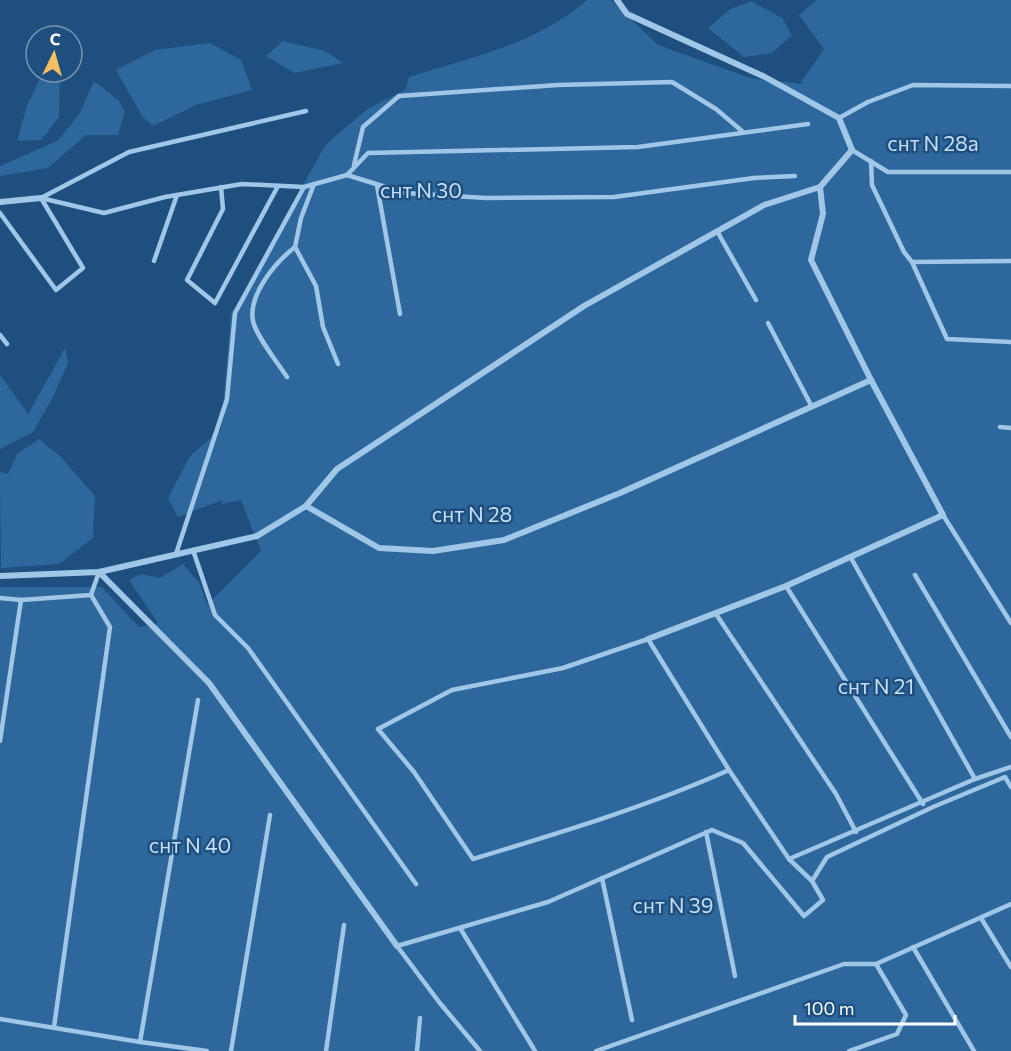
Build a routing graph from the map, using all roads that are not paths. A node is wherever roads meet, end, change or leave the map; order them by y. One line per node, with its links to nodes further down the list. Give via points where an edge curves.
1 (617, 0): 4 (street, via 627,14 765,77)
2 (1011, 86): 4 (lane, via 913,85)
3 (306, 111): 20 (lane, via 129,152)
4 (839, 118): 7 (street)
5 (808, 124): 6 (lane)
6 (742, 131): 9 (lane, via 638,147 368,153); 9 (lane, via 716,109 672,82 399,96 363,127)
7 (852, 150): 8 (lane); 17 (street)
8 (871, 161): 10 (lane, via 888,172); 27 (lane, via 872,185)
9 (354, 168): 11 (lane)
10 (1011, 172)
11 (347, 176): 13 (lane); 14 (lane)
12 (795, 176): 14 (lane, via 614,197 486,198 405,193)
13 (314, 184): 16 (lane); 24 (lane)
14 (377, 185): 29 (lane)
15 (278, 186): 16 (lane); 18 (lane, via 242,184); 18 (lane, via 215,303 187,280 223,209)
16 (304, 187): 43 (lane, via 235,313 227,399)
17 (820, 187): 23 (street, via 764,205); 36 (street, via 823,213 811,260)
18 (221, 188): 19 (lane)
19 (177, 195): 20 (lane, via 104,213); 25 (lane)
20 (41, 198): 21 (street); 22 (lane, via 83,268 56,290)
21 (0, 202)
22 (0, 213)
23 (717, 231): 28 (lane); 40 (street, via 584,306 336,469)
24 (295, 247): 34 (lane, via 316,286 323,327); 35 (lane, via 274,264 252,306 253,323)
25 (154, 261)
26 (1011, 261): 27 (lane)
27 (912, 262): 32 (lane, via 947,339)
28 (756, 300)
29 (400, 314)
30 (768, 323): 37 (lane)
31 (0, 335): 33 (lane)
32 (1011, 342)
33 (7, 344)
34 (338, 364)
35 (287, 377)
36 (870, 381): 37 (street); 41 (street)
37 (812, 407): 40 (street, via 504,540 433,551 379,548)
38 (1000, 427): 39 (lane)
39 (1011, 428)
40 (306, 506): 42 (street, via 257,536)
41 (943, 515): 44 (street); 53 (lane)
42 (193, 550): 43 (street); 69 (lane, via 215,615 248,648)
43 (176, 554): 45 (street)
44 (851, 558): 48 (street); 60 (lane)
45 (99, 572): 47 (street); 49 (lane); 74 (street, via 209,683)
46 (915, 575): 56 (lane)
47 (0, 576)
48 (786, 586): 52 (street); 62 (lane)
49 (91, 595): 51 (lane); 82 (lane, via 110,627)
50 (0, 598): 51 (lane)
51 (21, 600): 57 (lane)
52 (716, 614): 54 (street); 65 (lane, via 836,794)
53 (1011, 623)
54 (648, 639): 59 (lane); 59 (lane, via 563,668 453,690 378,729 414,772 473,859 588,824)
55 (198, 700): 83 (lane)
56 (1011, 737)
57 (0, 741)
58 (1011, 767): 60 (lane)
59 (729, 770): 66 (lane)
60 (975, 779): 62 (lane)
61 (1011, 787): 68 (lane, via 1005,777 827,857)
62 (923, 804): 65 (lane)
63 (270, 815): 85 (lane)
64 (706, 832): 67 (lane); 68 (lane, via 712,830 743,843 804,916 823,900); 78 (lane)
65 (855, 832): 66 (lane)
66 (789, 859): 68 (lane)
67 (602, 878): 73 (lane, via 548,902); 81 (lane)
68 (812, 881)
69 (416, 884)
70 (1011, 904): 71 (lane)
71 (981, 918): 75 (lane); 77 (lane)
72 (344, 925): 86 (lane)
73 (460, 928): 74 (lane); 89 (lane)
74 (397, 946): 88 (lane)
75 (913, 948): 76 (lane); 92 (lane)
76 (876, 964): 90 (lane, via 844,964); 91 (lane, via 906,1015 897,1034)
77 (1011, 968)
78 (735, 976)
79 (420, 1018): 87 (lane)
80 (0, 1019): 82 (lane)
81 (632, 1020)
82 (54, 1027): 83 (lane)
83 (140, 1042): 84 (lane)
84 (207, 1051)
85 (231, 1051)
86 (326, 1051)
87 (417, 1051)
88 (480, 1051)
89 (535, 1051)
90 (596, 1051)
91 (849, 1051)
92 (974, 1051)

